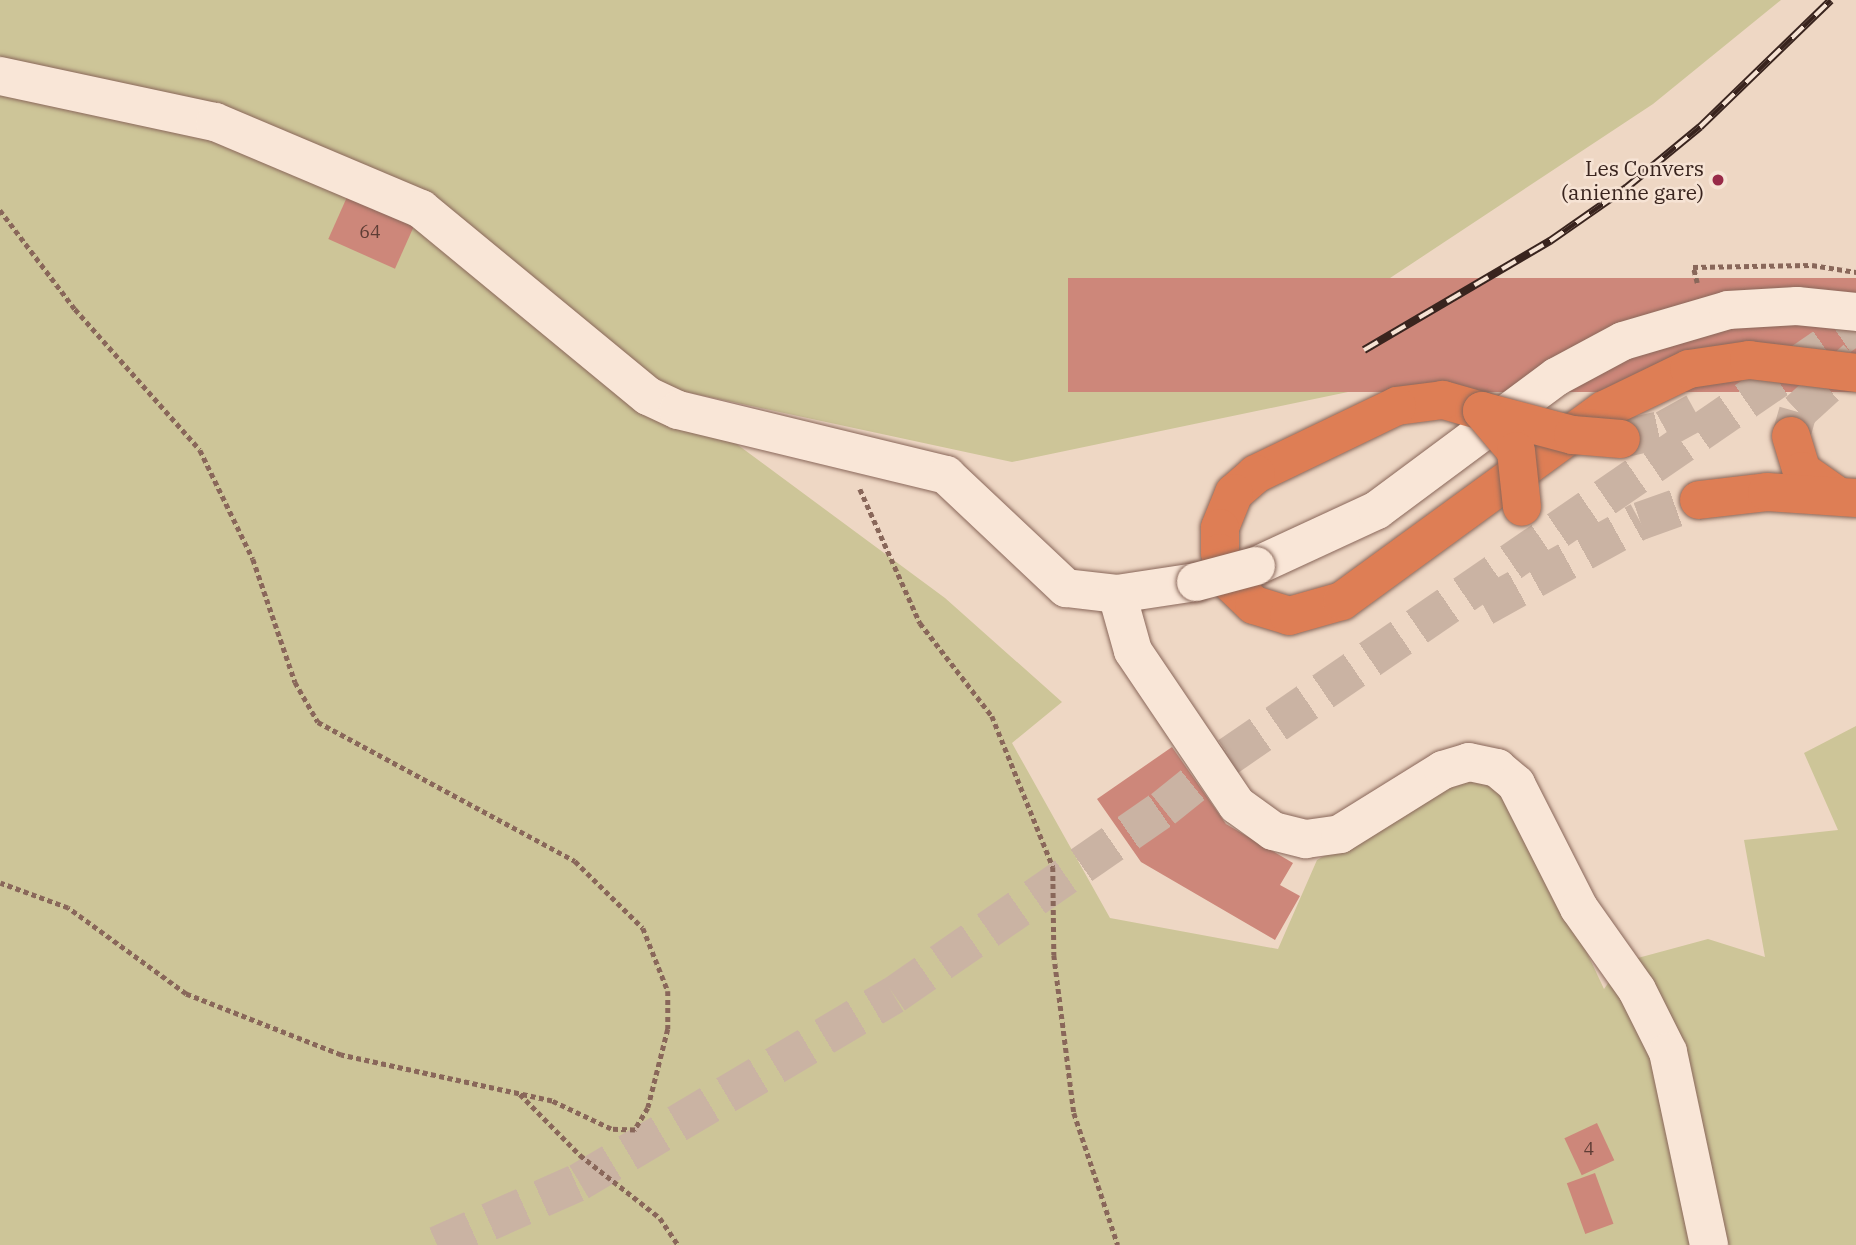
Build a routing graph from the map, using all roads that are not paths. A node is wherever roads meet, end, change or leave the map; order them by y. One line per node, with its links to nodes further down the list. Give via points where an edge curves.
1 (0, 76): 10 (street, via 215,122 356,178 448,226 648,396 678,410 921,465 964,487 1054,582 1078,592)
2 (1856, 312): 10 (street, bridge, via 1797,306 1728,310 1623,341 1556,377 1377,510 1256,566 1196,582)
3 (1856, 373): 4 (highway, via 1768,360 1689,369 1604,410 1342,601 1289,615 1254,605 1232,584 1220,553 1220,528 1234,493 1256,474 1397,406 1443,400)
4 (1482, 411): 6 (highway, bridge, via 1573,435); 9 (highway, bridge, via 1516,451)
5 (1791, 436): 7 (highway, via 1802,471)
6 (1621, 439)
7 (1844, 496): 8 (highway)
8 (1699, 500)
9 (1522, 507)
10 (1117, 594): 11 (street, via 1121,626 1133,651 1225,790 1264,827 1306,839 1340,834 1443,770 1469,762 1497,768 1517,784 1579,908 1637,990 1668,1052)
11 (1709, 1245)

